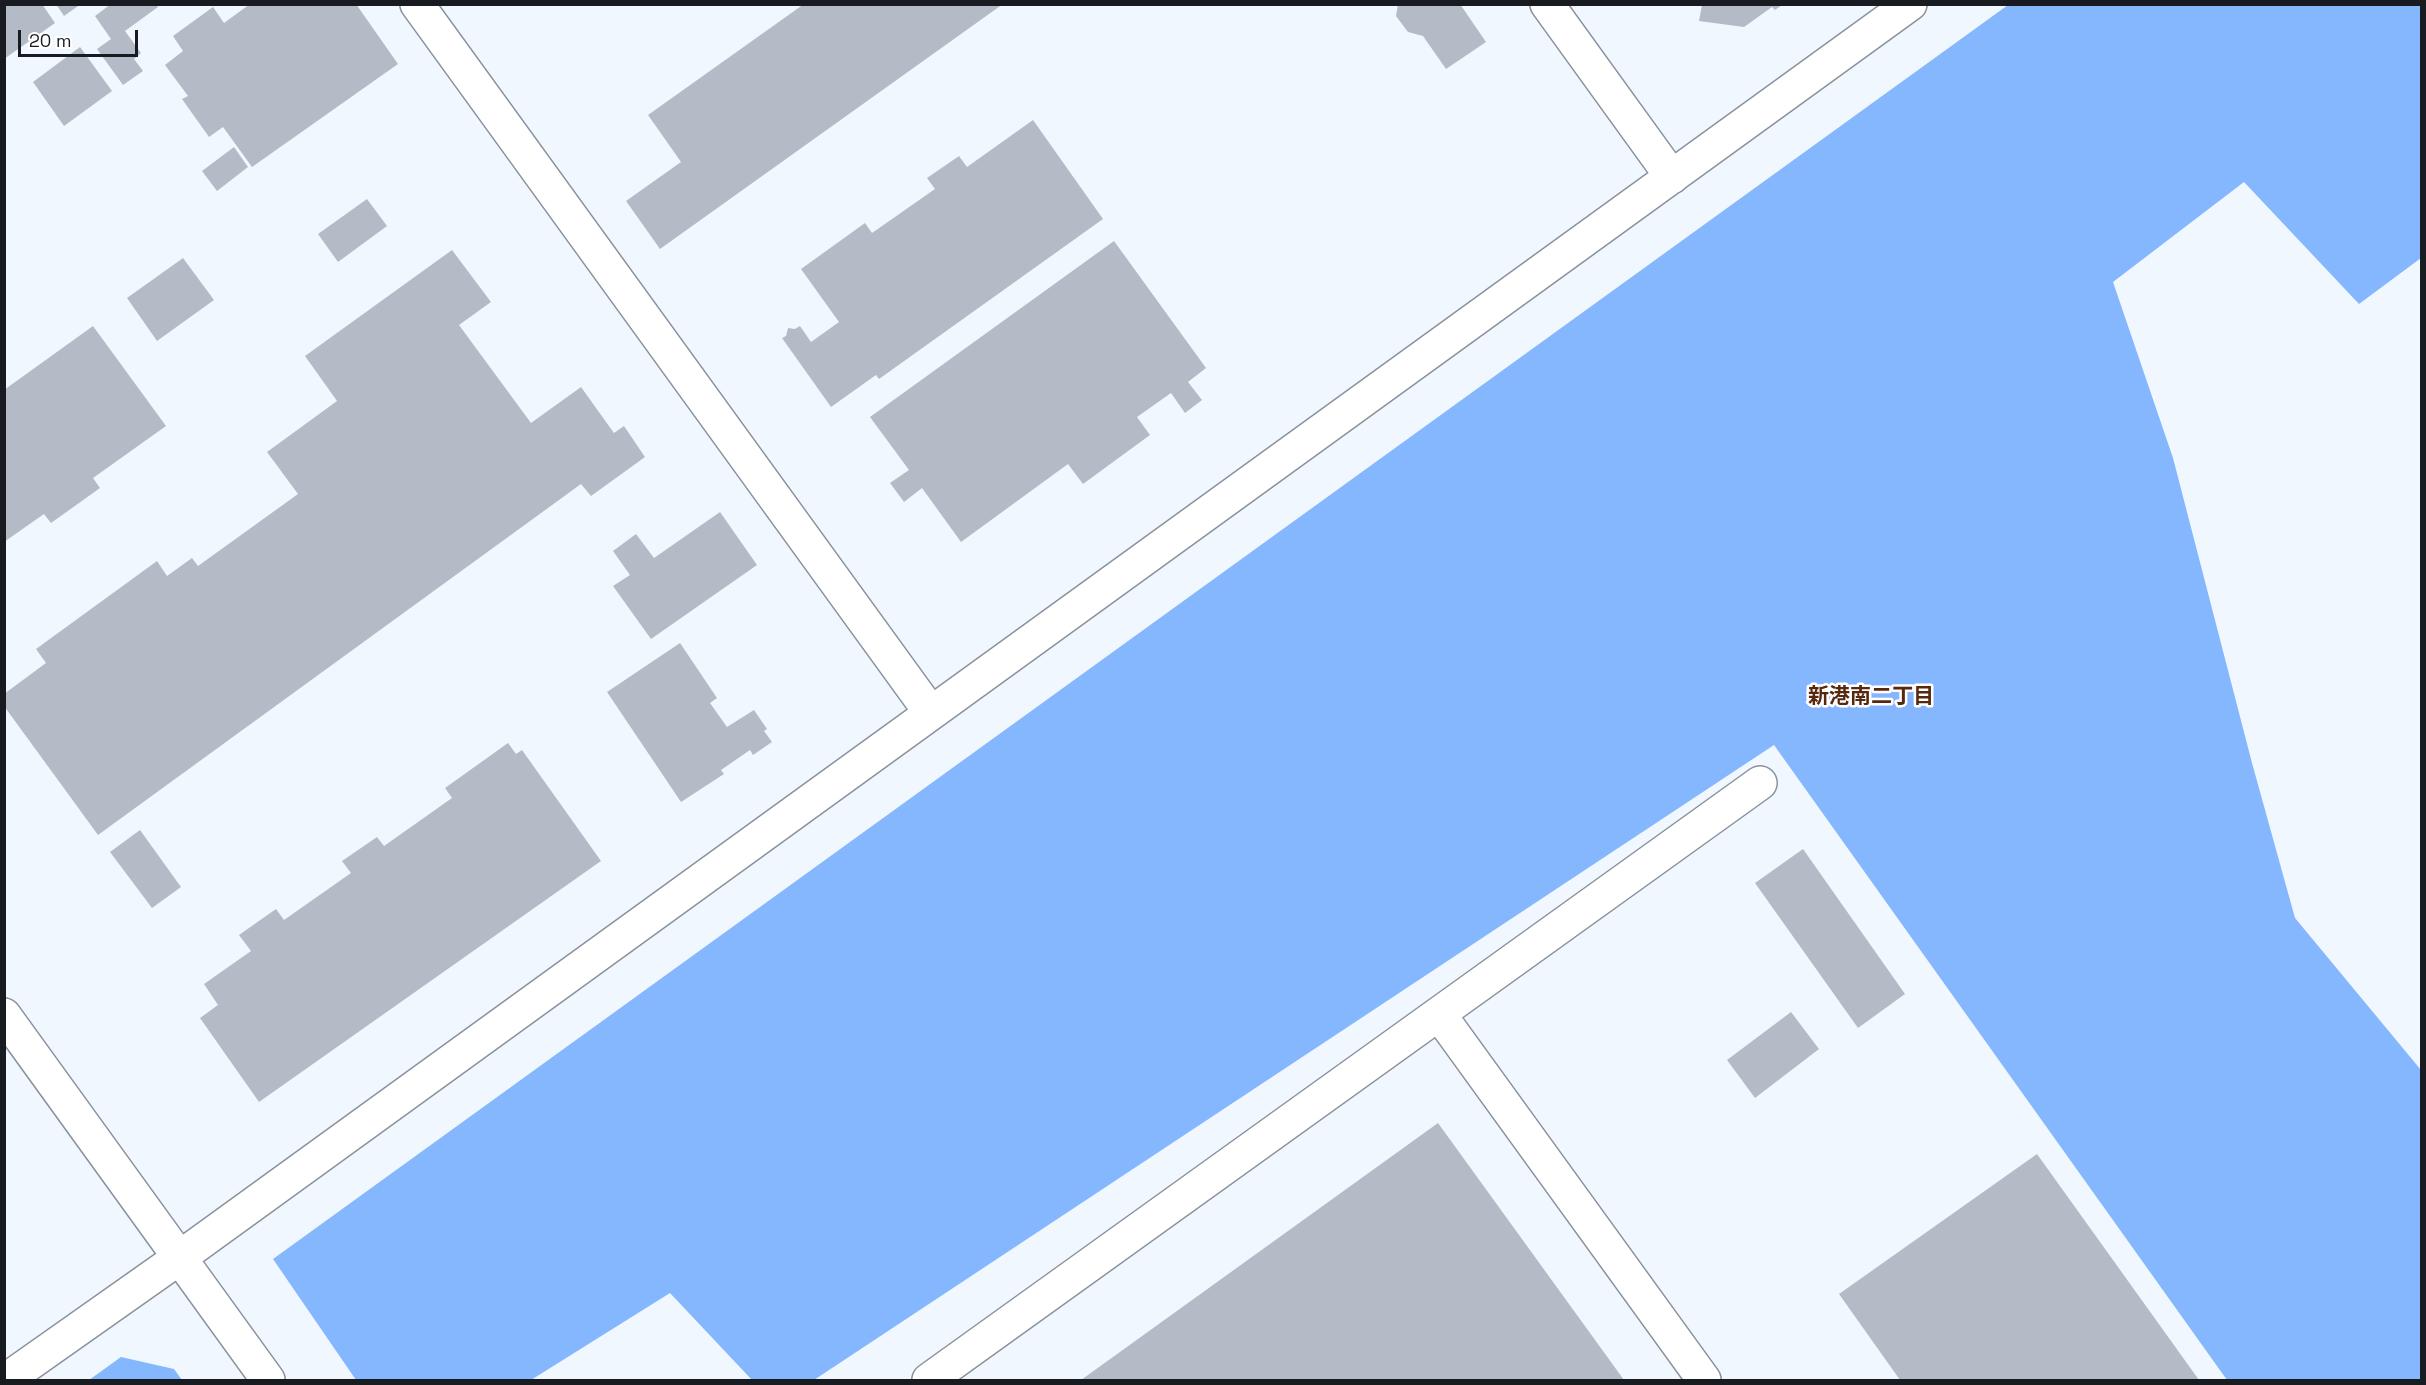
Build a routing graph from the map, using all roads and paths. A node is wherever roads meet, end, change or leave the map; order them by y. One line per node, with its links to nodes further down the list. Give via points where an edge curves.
1 (417, 4): 5 (street)
2 (1546, 4): 4 (street)
3 (1910, 4): 4 (street)
4 (1672, 177): 5 (street)
5 (931, 713): 9 (street)
6 (1760, 783): 7 (street)
7 (1439, 1014): 12 (street); 13 (street)
8 (4, 1015): 9 (street)
9 (179, 1258): 10 (street); 11 (street)
10 (6, 1380)
11 (268, 1380)
12 (930, 1380)
13 (1704, 1380)

